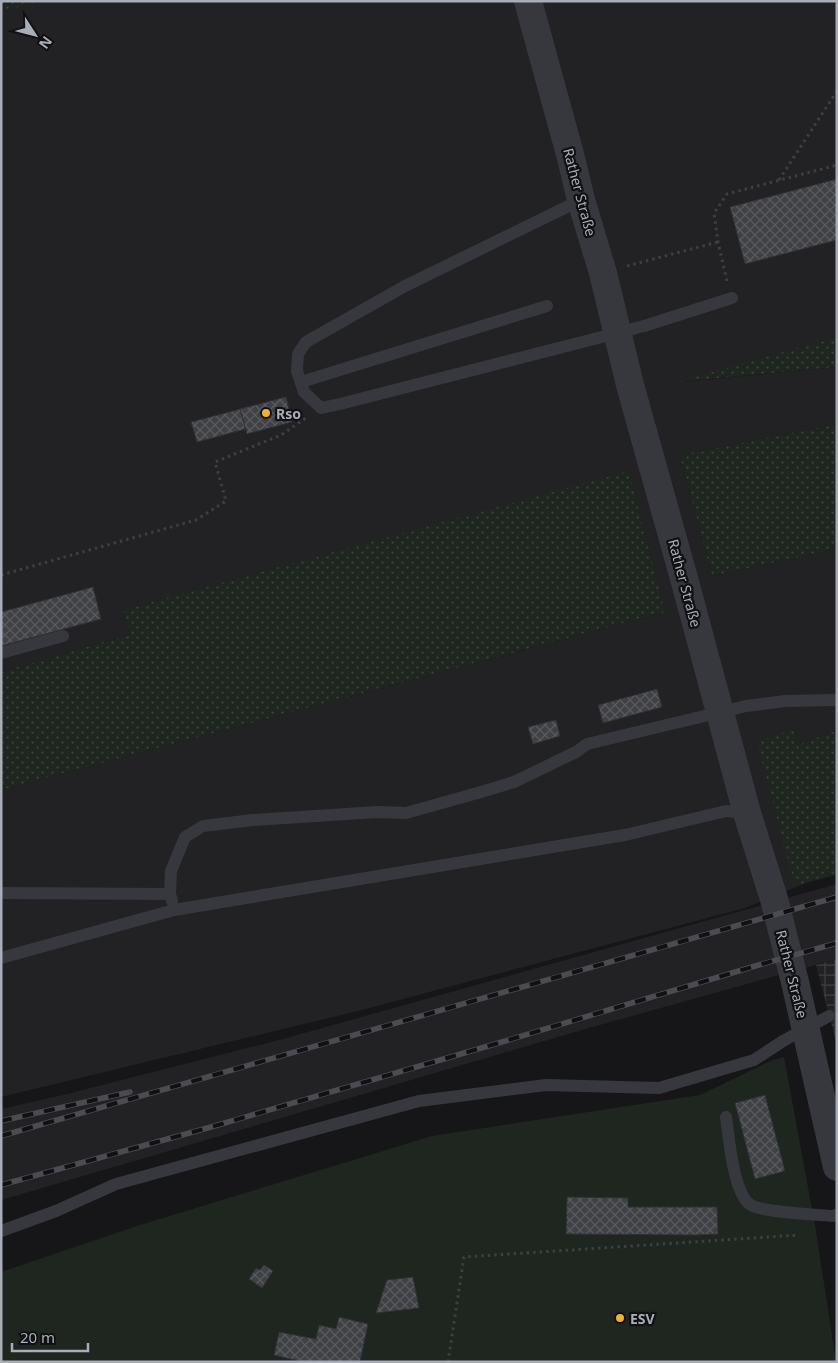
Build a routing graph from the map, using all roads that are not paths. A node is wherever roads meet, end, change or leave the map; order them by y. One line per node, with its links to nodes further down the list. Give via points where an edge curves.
1 (528, 1): 2 (street, Rather Straße)
2 (581, 200): 5 (lane, via 405,286 306,342 298,354 297,372); 9 (street, Rather Straße)
3 (732, 298): 5 (lane, bridge, via 644,326 321,408 304,392)
4 (547, 306): 5 (lane)
5 (301, 382)
6 (63, 636): 7 (lane)
7 (1, 654)
8 (837, 700): 11 (lane, bridge, via 746,706 587,744 514,782 406,813 377,812 203,826 185,837 171,872)
9 (747, 813): 12 (lane, via 726,811 625,835); 16 (street, Rather Straße, via 774,899)
10 (1, 893): 11 (lane)
11 (170, 894): 12 (lane)
12 (174, 910): 13 (lane)
13 (1, 958)
14 (833, 1014): 18 (lane, bridge, via 754,1060 659,1088 546,1085 419,1101 116,1184)
15 (726, 1117): 17 (lane, via 734,1172 741,1193 750,1204 769,1210)
16 (837, 1167)
17 (837, 1215)
18 (1, 1231)

